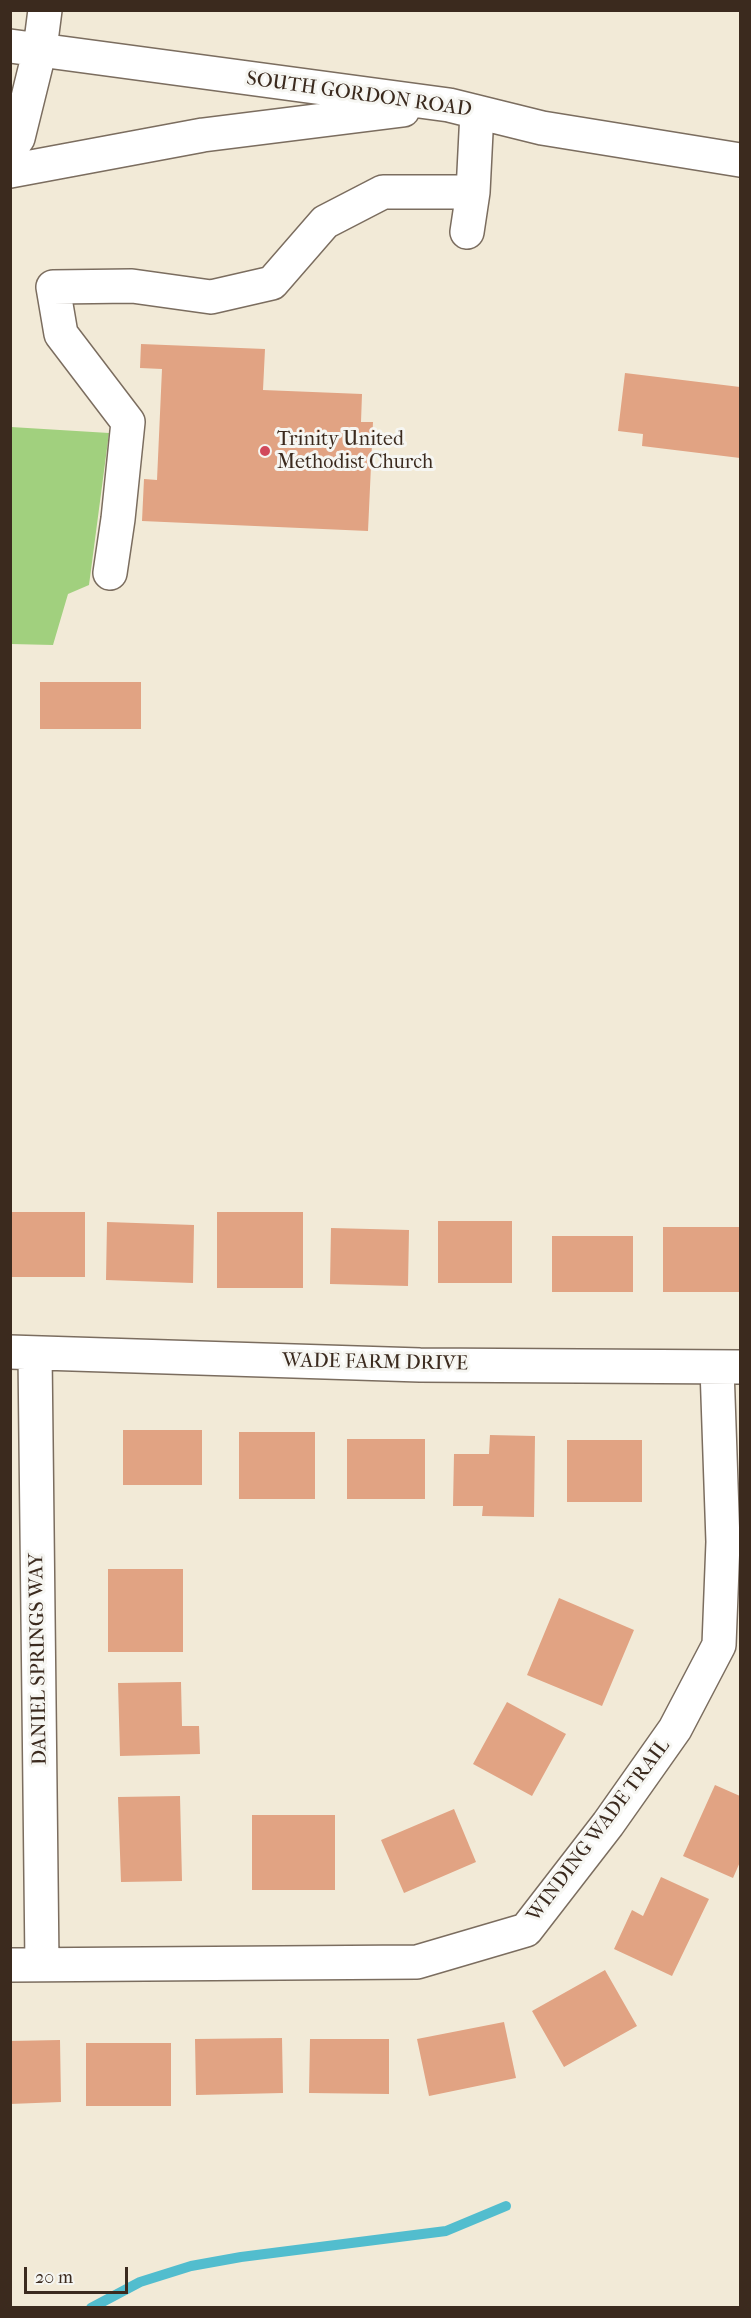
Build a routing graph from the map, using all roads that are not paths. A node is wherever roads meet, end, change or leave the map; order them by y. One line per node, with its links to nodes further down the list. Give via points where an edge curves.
1 (45, 10): 2 (street)
2 (25, 47): 3 (street, SOUTH GORDON ROAD); 4 (street, via 18,138)
3 (463, 108): 5 (street, SOUTH GORDON ROAD, via 542,128); 6 (street, via 203,135); 7 (street)
4 (10, 149)
5 (741, 160)
6 (10, 171)
7 (473, 192): 8 (street); 9 (street, via 383,192 325,222 272,284 211,297 132,286 53,287 62,334 129,422)
8 (467, 232)
9 (110, 573)
10 (23, 1353): 11 (street, WADE FARM DRIVE, via 420,1365); 12 (street, DANIEL SPRINGS WAY)
11 (729, 1368): 12 (street, WINDING WADE TRAIL, via 719,1645 675,1729 526,1930 417,1962)
12 (26, 1965)

